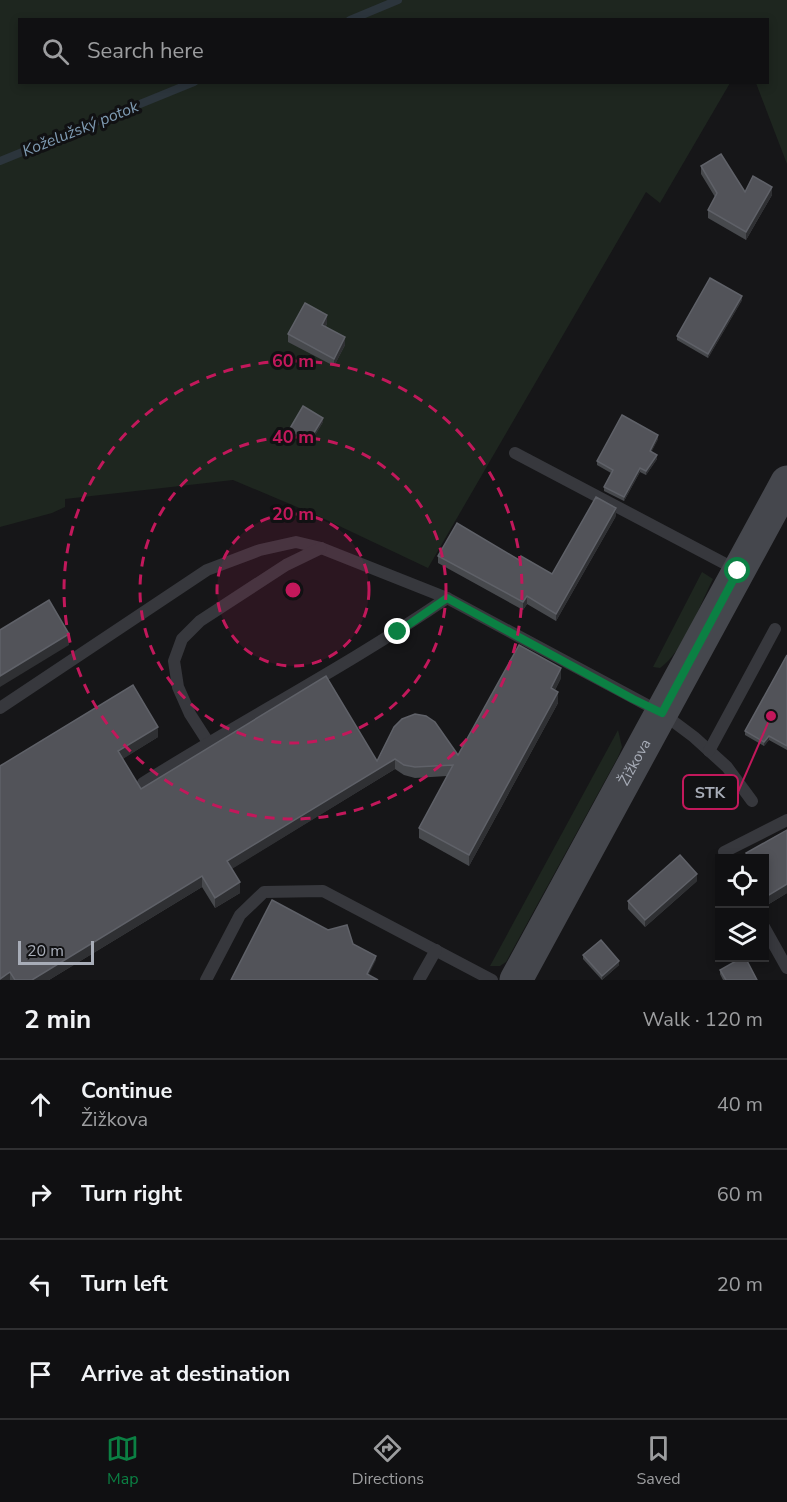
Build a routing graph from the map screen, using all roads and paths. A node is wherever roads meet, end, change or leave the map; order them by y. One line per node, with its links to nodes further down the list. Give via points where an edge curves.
1 (515, 453): 4 (lane)
2 (787, 482): 4 (main road, Žižkova)
3 (321, 548): 5 (lane); 7 (lane, via 296,542 260,550 207,570); 9 (lane, via 285,565 200,621 182,639 174,661 178,687)
4 (738, 571): 8 (main road, Žižkova)
5 (447, 598): 8 (lane); 9 (lane, via 398,632)
6 (775, 628): 10 (lane)
7 (0, 708)
8 (662, 713): 10 (lane); 21 (main road, Žižkova)
9 (207, 742): 11 (lane)
10 (709, 751): 12 (lane, via 727,767)
11 (143, 783)
12 (752, 801)
13 (787, 820): 14 (lane)
14 (725, 854)
15 (769, 934): 17 (lane)
16 (435, 950): 18 (lane, via 323,891 264,892 240,915); 19 (lane); 20 (lane)
17 (787, 968)
18 (206, 980)
19 (420, 980)
20 (492, 980)
21 (516, 980)

